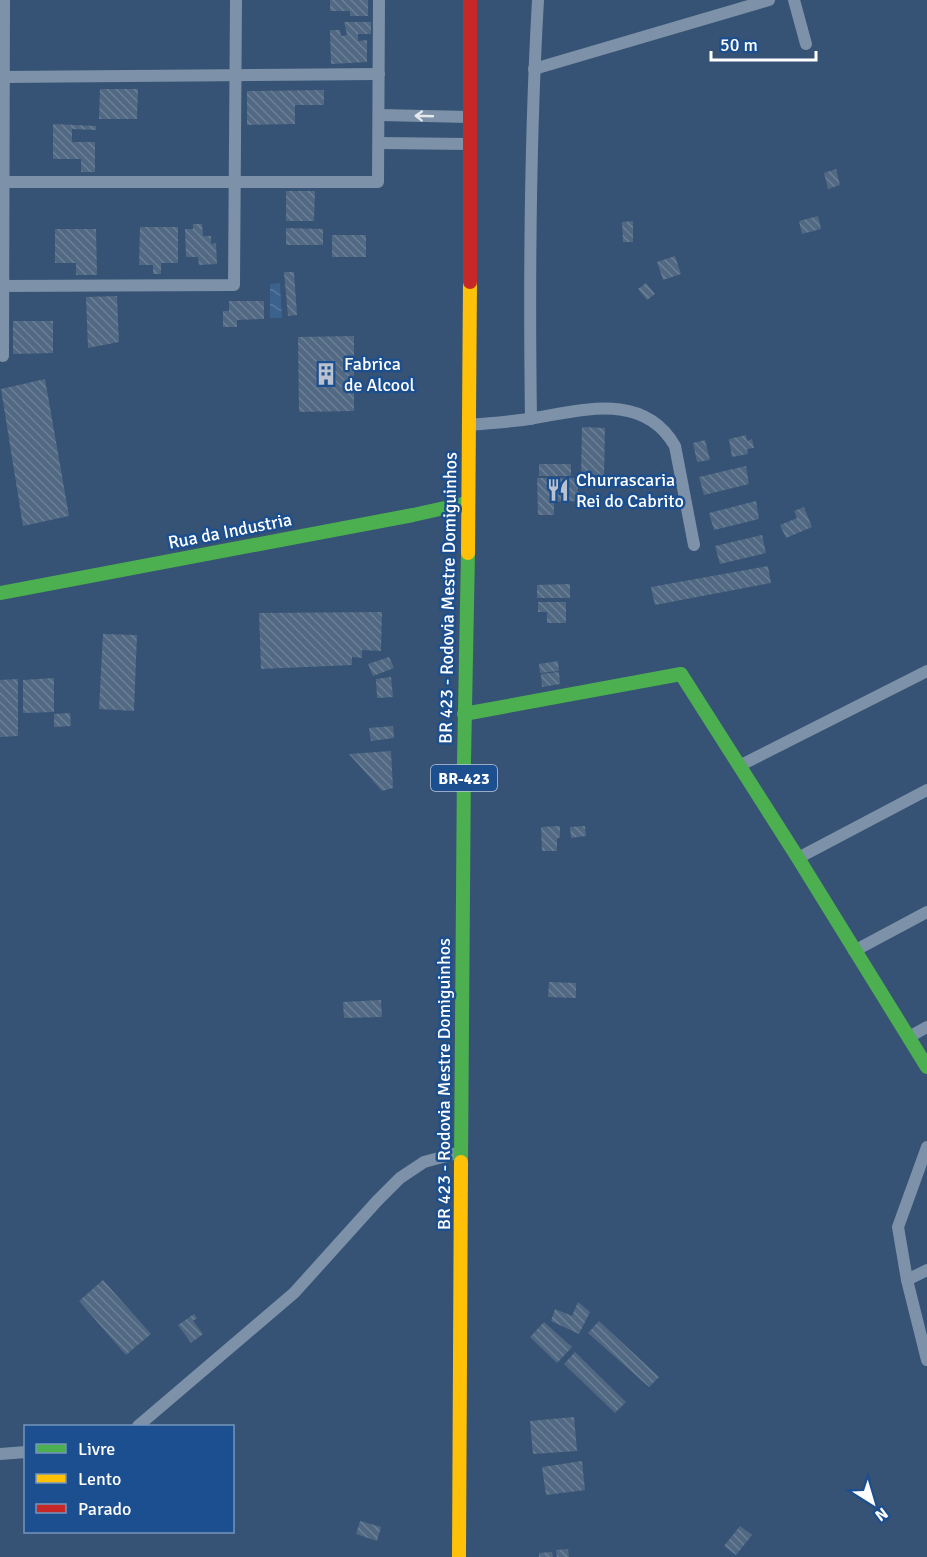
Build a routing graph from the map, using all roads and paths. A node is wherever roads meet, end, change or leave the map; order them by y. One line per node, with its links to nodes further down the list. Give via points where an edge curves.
1 (4, 0): 12 (street)
2 (236, 0): 11 (street)
3 (379, 0): 10 (street)
4 (470, 0): 14 (main road, BR 423 - Rodovia Mestre Domiguinhos / BR-423)
5 (538, 0): 9 (street)
6 (769, 0): 9 (street)
7 (794, 0): 8 (street)
8 (806, 44)
9 (534, 69): 21 (street, via 529,295)
10 (379, 74): 11 (street); 13 (street)
11 (236, 76): 12 (street); 18 (street)
12 (2, 77): 17 (street)
13 (379, 115): 14 (street, one-way to 13); 15 (street)
14 (470, 117): 16 (main road, BR 423 - Rodovia Mestre Domiguinhos / BR-423)
15 (379, 143): 16 (street); 18 (street, via 378,182)
16 (470, 144): 22 (main road, BR 423 - Rodovia Mestre Domiguinhos / BR-423)
17 (2, 182): 18 (street); 19 (street)
18 (236, 182): 19 (street, via 234,285)
19 (2, 286): 20 (street)
20 (3, 356)
21 (531, 418): 22 (street); 24 (street, via 586,408 617,408 648,418 661,427 675,447)
22 (470, 425): 23 (main road, BR 423 - Rodovia Mestre Domiguinhos / BR-423)
23 (467, 503): 25 (main road, Rua da Industria); 27 (main road, BR 423 - Rodovia Mestre Domiguinhos / BR-423)
24 (694, 545)
25 (0, 593)
26 (927, 671): 28 (street)
27 (464, 714): 28 (main road, via 681,674); 37 (main road, BR 423 - Rodovia Mestre Domiguinhos / BR-423)
28 (739, 766): 30 (main road)
29 (927, 790): 30 (street)
30 (798, 858): 32 (main road)
31 (927, 912): 32 (street)
32 (854, 951): 34 (main road)
33 (927, 1028): 34 (street)
34 (909, 1037): 35 (main road)
35 (927, 1067)
36 (927, 1148): 39 (street, via 898,1227)
37 (461, 1152): 41 (street, via 424,1162 400,1178 294,1293); 44 (main road, BR 423 - Rodovia Mestre Domiguinhos / BR-423)
38 (927, 1269): 39 (street)
39 (907, 1280): 40 (street)
40 (927, 1360)
41 (139, 1425)
42 (24, 1452): 43 (street)
43 (0, 1454)
44 (459, 1557)

